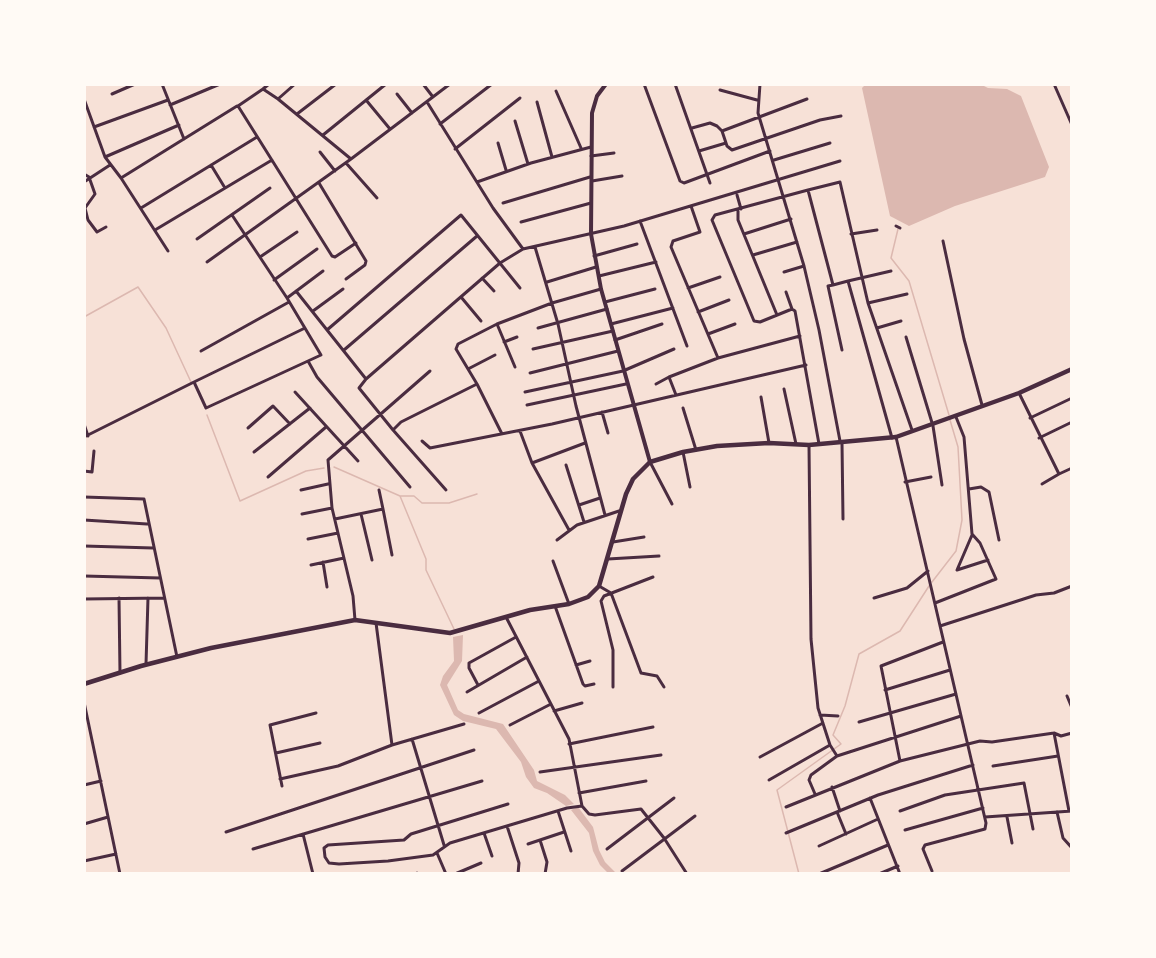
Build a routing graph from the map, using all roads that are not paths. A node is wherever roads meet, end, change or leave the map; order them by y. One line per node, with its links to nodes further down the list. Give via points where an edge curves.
1 (135, 84): 19 (street)
2 (162, 84): 26 (street)
3 (220, 84): 31 (street)
4 (269, 84): 16 (street)
5 (295, 84): 24 (street)
6 (336, 84): 34 (street)
7 (386, 84): 27 (street)
8 (423, 84): 21 (street)
9 (450, 84): 21 (street)
10 (492, 84): 38 (street)
11 (606, 84): 52 (street, via 592,113)
12 (644, 84): 73 (street, via 680,181)
13 (675, 84): 42 (street)
14 (760, 84): 28 (street)
15 (1054, 84): 40 (street)
16 (263, 88): 24 (street); 32 (street)
17 (720, 90): 28 (street)
18 (556, 92): 53 (street)
19 (112, 93)
20 (398, 94): 33 (street)
21 (433, 98): 29 (street)
22 (520, 98): 54 (street)
23 (84, 99): 41 (street)
24 (278, 99): 34 (street)
25 (807, 99): 36 (street)
26 (168, 100): 31 (street); 41 (street)
27 (366, 100): 43 (street); 45 (street)
28 (757, 100): 36 (street)
29 (427, 102): 33 (street); 38 (street)
30 (537, 102): 61 (street)
31 (170, 105): 39 (street)
32 (238, 106): 46 (street); 48 (street)
33 (412, 113): 43 (street)
34 (297, 114): 45 (street)
35 (841, 116): 47 (street)
36 (759, 118): 44 (street); 47 (street)
37 (515, 121): 67 (street)
38 (440, 124): 54 (street)
39 (179, 125): 48 (street); 60 (street)
40 (1072, 125)
41 (94, 127): 60 (street)
42 (692, 128): 44 (street, via 710,123); 55 (street)
43 (390, 129): 62 (street)
44 (722, 131): 49 (street)
45 (323, 135): 62 (street)
46 (257, 137): 63 (street); 69 (street)
47 (766, 138): 49 (street, via 732,150); 56 (street)
48 (184, 139): 76 (street)
49 (726, 143): 55 (street)
50 (830, 143): 64 (street)
51 (498, 144): 71 (street)
52 (591, 147): 53 (street); 59 (street)
53 (580, 148): 61 (street)
54 (455, 149): 80 (street)
55 (699, 151): 73 (street)
56 (770, 151): 64 (street); 73 (street)
57 (320, 152): 70 (street)
58 (614, 153): 59 (street)
59 (591, 156): 77 (street)
60 (105, 157): 68 (street)
61 (552, 157): 67 (street)
62 (351, 159): 66 (street)
63 (272, 160): 83 (street); 89 (street)
64 (774, 160): 78 (street)
65 (840, 161): 78 (street)
66 (346, 163): 70 (street); 88 (street)
67 (528, 164): 71 (street)
68 (111, 165): 75 (street); 76 (street)
69 (211, 165): 83 (street); 93 (street)
70 (334, 171): 81 (street)
71 (507, 171): 80 (street)
72 (84, 174): 75 (street)
73 (707, 175): 82 (street)
74 (622, 176): 77 (street)
75 (89, 177): 79 (street); 100 (street, via 95,194 85,208 87,220 97,232)
76 (121, 178): 93 (street)
77 (590, 179): 90 (street); 91 (street)
78 (780, 179): 87 (street); 92 (street)
79 (84, 182)
80 (477, 182): 117 (street)
81 (319, 183): 89 (street); 113 (street)
82 (710, 183)
83 (225, 188): 102 (street)
84 (270, 188): 95 (street)
85 (808, 190): 87 (street); 107 (street, via 840,182); 138 (street)
86 (737, 195): 94 (street)
87 (784, 196): 94 (street); 96 (street)
88 (377, 198)
89 (297, 199): 108 (street); 113 (street, via 332,256)
90 (503, 203)
91 (591, 203): 98 (street); 105 (street)
92 (691, 206): 97 (street); 140 (street, via 700,232 671,244)
93 (141, 208): 102 (street)
94 (740, 209): 106 (street, via 738,220); 159 (street, via 715,215 712,220 754,321)
95 (232, 215): 108 (street); 110 (street)
96 (791, 219): 106 (street); 112 (street)
97 (640, 221): 105 (street); 123 (street)
98 (521, 222)
99 (896, 226): 101 (street)
100 (106, 227)
101 (900, 228)
102 (155, 230): 118 (street)
103 (877, 230): 107 (street)
104 (297, 232): 121 (street)
105 (591, 234): 115 (street); 120 (street)
106 (744, 234): 119 (street)
107 (851, 234): 133 (street)
108 (245, 236): 121 (street); 122 (street)
109 (477, 236): 124 (street); 170 (street, via 462,215); 182 (street)
110 (197, 239)
111 (943, 241): 214 (street)
112 (797, 242): 119 (street); 125 (street)
113 (356, 243): 134 (street, via 365,265)
114 (637, 244): 120 (street)
115 (535, 247): 117 (street); 137 (street)
116 (316, 249): 135 (street)
117 (523, 249): 124 (street)
118 (168, 251)
119 (753, 255): 159 (street)
120 (594, 256): 126 (street)
121 (260, 257): 135 (street)
122 (207, 262)
123 (656, 262): 130 (street); 154 (street)
124 (500, 263): 131 (street); 139 (street)
125 (804, 266): 129 (street); 240 (street)
126 (596, 267): 130 (street); 137 (street)
127 (891, 271): 133 (street)
128 (323, 272): 144 (street)
129 (784, 272)
130 (599, 276): 142 (street)
131 (482, 278): 145 (street); 148 (street)
132 (720, 278): 140 (street)
133 (861, 278): 136 (street); 153 (street)
134 (346, 279)
135 (274, 280): 149 (street)
136 (848, 281): 138 (street); 235 (street)
137 (547, 282): 152 (street)
138 (833, 285): 183 (street, via 828,286)
139 (520, 288)
140 (688, 288): 158 (street)
141 (343, 289): 157 (street)
142 (602, 289): 151 (street); 152 (street)
143 (655, 289): 151 (street)
144 (296, 291): 149 (street); 157 (street)
145 (494, 291)
146 (786, 292): 156 (street)
147 (907, 294): 153 (street)
148 (461, 297): 160 (street); 198 (street)
149 (288, 300): 167 (street); 184 (street)
150 (729, 300): 158 (street)
151 (605, 302): 155 (street)
152 (552, 303): 162 (street); 163 (street)
153 (868, 303): 169 (street)
154 (673, 308): 164 (street); 179 (street)
155 (607, 309): 162 (street); 164 (street)
156 (792, 309): 159 (street); 173 (street)
157 (313, 311): 170 (street)
158 (698, 312): 172 (street)
159 (777, 315)
160 (481, 321)
161 (901, 321): 169 (street)
162 (558, 322): 168 (street); 178 (street)
163 (497, 324): 177 (street); 192 (street, via 455,346)
164 (611, 324): 171 (street)
165 (662, 324): 176 (street)
166 (735, 324): 172 (street)
167 (305, 328): 188 (street, via 321,355); 199 (street)
168 (538, 328)
169 (877, 328): 231 (street)
170 (327, 330): 182 (street)
171 (613, 331): 176 (street); 178 (street)
172 (708, 334): 187 (street)
173 (800, 336): 187 (street); 190 (street)
174 (517, 337): 177 (street)
175 (906, 337): 225 (street)
176 (615, 340): 185 (street)
177 (504, 342): 191 (street)
178 (561, 342): 180 (street); 189 (street)
179 (687, 346)
180 (533, 349)
181 (674, 349): 195 (street)
182 (343, 350): 198 (street)
183 (842, 350)
184 (201, 351)
185 (618, 351): 189 (street); 195 (street)
186 (495, 355): 192 (street)
187 (718, 358): 197 (street)
188 (308, 361): 199 (street, via 206,408); 228 (street)
189 (566, 364): 196 (street); 200 (street)
190 (806, 365): 208 (street); 242 (street)
191 (515, 367)
192 (468, 369): 201 (street)
193 (1072, 369): 207 (main road)
194 (430, 371): 218 (street)
195 (623, 371): 200 (street); 202 (street)
196 (531, 372)
197 (669, 377): 203 (street); 208 (street)
198 (366, 379): 218 (street, via 359,388)
199 (194, 382): 234 (street)
200 (570, 382): 206 (street); 209 (street)
201 (477, 384): 229 (street, via 401,422); 233 (street)
202 (626, 384): 209 (street); 212 (street)
203 (656, 384)
204 (784, 389): 241 (street)
205 (295, 392): 215 (street)
206 (525, 392)
207 (1019, 393): 214 (main road); 220 (street)
208 (676, 395): 212 (street)
209 (574, 396): 213 (street); 219 (street)
210 (761, 397): 239 (street)
211 (1072, 398): 220 (street)
212 (632, 404): 217 (street); 250 (street)
213 (527, 405)
214 (982, 407): 221 (main road)
215 (310, 408): 224 (street); 226 (street)
216 (683, 408): 245 (street)
217 (602, 412): 219 (street); 232 (street)
218 (380, 414): 228 (street); 229 (street)
219 (579, 418): 230 (street); 238 (street)
220 (1030, 418): 236 (street)
221 (952, 419): 225 (main road); 264 (street, via 964,437)
222 (1072, 422): 236 (street)
223 (84, 424): 234 (street)
224 (290, 424): 227 (street, via 273,406); 247 (street)
225 (933, 426): 231 (main road); 261 (street)
226 (326, 427): 243 (street); 256 (street)
227 (248, 428)
228 (362, 430): 243 (street); 262 (street)
229 (393, 430): 267 (street)
230 (520, 431): 233 (street); 251 (street)
231 (913, 432): 235 (main road)
232 (608, 433)
233 (502, 434): 237 (street, via 430,448)
234 (86, 436)
235 (894, 437): 240 (main road); 258 (street)
236 (1039, 438): 255 (street)
237 (422, 441)
238 (585, 443): 251 (street); 269 (street)
239 (769, 443): 241 (main road); 245 (main road)
240 (841, 443): 242 (main road); 279 (street)
241 (796, 444): 244 (main road)
242 (819, 444): 244 (main road)
243 (343, 445): 249 (street); 259 (street, via 328,460)
244 (809, 445): 349 (street, via 811,639)
245 (696, 450): 248 (main road)
246 (94, 451): 254 (street, via 92,472)
247 (254, 452)
248 (682, 452): 250 (main road); 263 (street)
249 (358, 461)
250 (650, 462): 270 (street); 274 (main road, via 633,479)
251 (532, 463): 283 (street)
252 (566, 465): 271 (street)
253 (1072, 468): 255 (street)
254 (84, 471)
255 (1059, 474): 260 (street)
256 (268, 477)
257 (931, 477): 258 (street)
258 (905, 482): 302 (street)
259 (328, 484): 265 (street); 272 (street)
260 (1042, 484)
261 (942, 485)
262 (410, 487)
263 (690, 487)
264 (969, 489): 285 (street); 289 (street, via 981,487 989,492)
265 (301, 490)
266 (379, 490): 273 (street)
267 (446, 490)
268 (84, 496): 282 (street, via 144,499)
269 (600, 498): 271 (street); 277 (street)
270 (672, 504)
271 (579, 505): 281 (street)
272 (332, 508): 275 (street); 278 (street)
273 (383, 509): 276 (street); 293 (street)
274 (619, 511): 277 (street); 290 (main road)
275 (302, 514)
276 (361, 514): 278 (street); 297 (street)
277 (605, 515): 281 (street)
278 (335, 519): 284 (street)
279 (843, 519)
280 (84, 520): 282 (street)
281 (584, 522): 283 (street)
282 (147, 524): 292 (street)
283 (569, 530): 288 (street)
284 (338, 532): 287 (street); 295 (street)
285 (972, 534): 298 (street); 298 (street, via 957,570)
286 (644, 537): 290 (street)
287 (308, 538)
288 (557, 540)
289 (999, 540)
290 (612, 542): 296 (main road)
291 (84, 546): 292 (street)
292 (153, 548): 305 (street)
293 (392, 555)
294 (659, 556): 296 (street)
295 (344, 558): 300 (street); 319 (street)
296 (608, 559): 306 (main road)
297 (372, 560)
298 (988, 560): 315 (street, via 996,579)
299 (553, 561): 316 (street)
300 (323, 562): 301 (street); 308 (street)
301 (311, 565)
302 (928, 571): 313 (street, via 907,588); 315 (street)
303 (84, 576): 305 (street)
304 (653, 577): 309 (street)
305 (160, 578): 312 (street)
306 (599, 586): 309 (street); 316 (main road, via 588,597)
307 (1072, 586): 321 (street)
308 (327, 587)
309 (611, 593): 335 (street, via 602,601 613,650); 336 (street, via 641,673 657,676)
310 (119, 598): 311 (street); 314 (street); 330 (street)
311 (148, 598): 312 (street); 327 (street)
312 (164, 598): 324 (street)
313 (874, 598)
314 (84, 599)
315 (935, 603): 321 (street)
316 (569, 604): 317 (main road)
317 (555, 606): 318 (main road); 328 (street)
318 (506, 617): 320 (main road, via 450,633); 322 (street)
319 (355, 620): 320 (main road); 324 (main road)
320 (376, 623): 364 (street)
321 (940, 626): 323 (street)
322 (516, 637): 325 (street); 334 (street, via 470,663)
323 (943, 642): 329 (street); 337 (street, via 881,666)
324 (177, 657): 327 (main road)
325 (527, 657): 331 (street); 334 (street)
326 (590, 661): 328 (street)
327 (146, 664): 330 (main road)
328 (576, 665): 333 (street, via 584,686)
329 (950, 670): 337 (street); 339 (street)
330 (120, 673): 332 (main road)
331 (540, 681): 343 (street); 346 (street)
332 (84, 684)
333 (594, 684)
334 (478, 685): 338 (street)
335 (613, 687)
336 (664, 687)
337 (885, 690): 347 (street)
338 (467, 692)
339 (956, 694): 347 (street); 351 (street)
340 (1067, 696): 344 (street)
341 (84, 702): 381 (street)
342 (582, 703): 345 (street)
343 (551, 704): 345 (street); 355 (street)
344 (1072, 708)
345 (554, 711): 363 (street)
346 (479, 713)
347 (890, 713): 352 (street); 359 (street)
348 (316, 714): 367 (street, via 270,725)
349 (820, 715): 350 (street); 353 (street)
350 (838, 716)
351 (961, 716): 359 (street); 362 (street)
352 (859, 722)
353 (822, 723): 365 (street); 371 (street)
354 (464, 724): 360 (street)
355 (510, 725)
356 (653, 727): 363 (street)
357 (1054, 733): 358 (street); 362 (street); 370 (street)
358 (1072, 733)
359 (895, 737): 369 (street); 372 (street)
360 (412, 739): 364 (street); 375 (street)
361 (320, 743): 367 (street)
362 (967, 743): 372 (street); 373 (street)
363 (570, 744): 376 (street)
364 (392, 745): 378 (street, via 338,766)
365 (831, 746): 369 (street); 380 (street)
366 (474, 750): 375 (street)
367 (276, 753): 378 (street)
368 (661, 755): 376 (street)
369 (837, 756): 388 (street, via 811,775)
370 (1058, 756): 374 (street); 399 (street)
371 (760, 758)
372 (900, 761): 385 (street)
373 (973, 765): 386 (street); 391 (street)
374 (993, 766)
375 (422, 768): 389 (street); 413 (street)
376 (574, 768): 377 (street); 387 (street)
377 (540, 772)
378 (280, 779): 384 (street)
379 (646, 780): 387 (street)
380 (769, 780)
381 (100, 781): 383 (street); 404 (street)
382 (482, 781): 389 (street)
383 (84, 785)
384 (282, 786)
385 (832, 787): 388 (street); 397 (street)
386 (979, 788): 395 (street); 398 (street); 401 (street, via 1024,783)
387 (579, 792): 393 (street)
388 (815, 794): 394 (street)
389 (430, 796): 409 (street); 417 (street)
390 (674, 798): 406 (street)
391 (870, 798): 397 (street); 407 (street)
392 (508, 804): 409 (street)
393 (580, 806): 396 (street); 406 (street, via 595,815 638,808)
394 (786, 807)
395 (983, 808): 405 (street); 412 (street)
396 (558, 811): 410 (street); 414 (street)
397 (838, 811): 416 (street); 418 (street)
398 (900, 811)
399 (1070, 811): 400 (street)
400 (1057, 812): 401 (street); 426 (street, via 1063,838)
401 (1030, 815): 403 (street); 411 (street)
402 (695, 816): 419 (street)
403 (1007, 816): 405 (street); 421 (street)
404 (108, 817): 408 (street); 431 (street)
405 (985, 817): 437 (street, via 985,829 923,847)
406 (648, 818): 419 (street); 428 (street)
407 (878, 819): 418 (street); 424 (street)
408 (84, 824)
409 (439, 824): 423 (street); 430 (street, via 404,840 324,848 327,861 339,864)
410 (507, 826): 415 (street); 442 (street, via 519,863)
411 (1033, 829)
412 (905, 830)
413 (226, 832)
414 (564, 832): 420 (street); 429 (street)
415 (484, 833): 423 (street); 432 (street)
416 (786, 833)
417 (303, 834): 427 (street); 439 (street)
418 (846, 834): 425 (street)
419 (664, 838): 436 (street); 444 (street)
420 (540, 840): 422 (street); 443 (street, via 547,862)
421 (1012, 843)
422 (528, 844)
423 (444, 845): 430 (street)
424 (888, 845): 435 (street); 445 (street)
425 (819, 846)
426 (1072, 848)
427 (254, 849)
428 (608, 849)
429 (571, 851)
430 (437, 853): 440 (street)
431 (116, 854): 433 (street); 438 (street)
432 (492, 856)
433 (84, 861)
434 (480, 863): 441 (street)
435 (898, 866): 446 (street); 447 (street)
436 (622, 871)
437 (932, 871)
438 (120, 874)
439 (313, 874)
440 (446, 874)
441 (455, 874)
442 (518, 874)
443 (545, 874)
444 (686, 874)
445 (819, 874)
446 (879, 874)
447 (900, 874)

